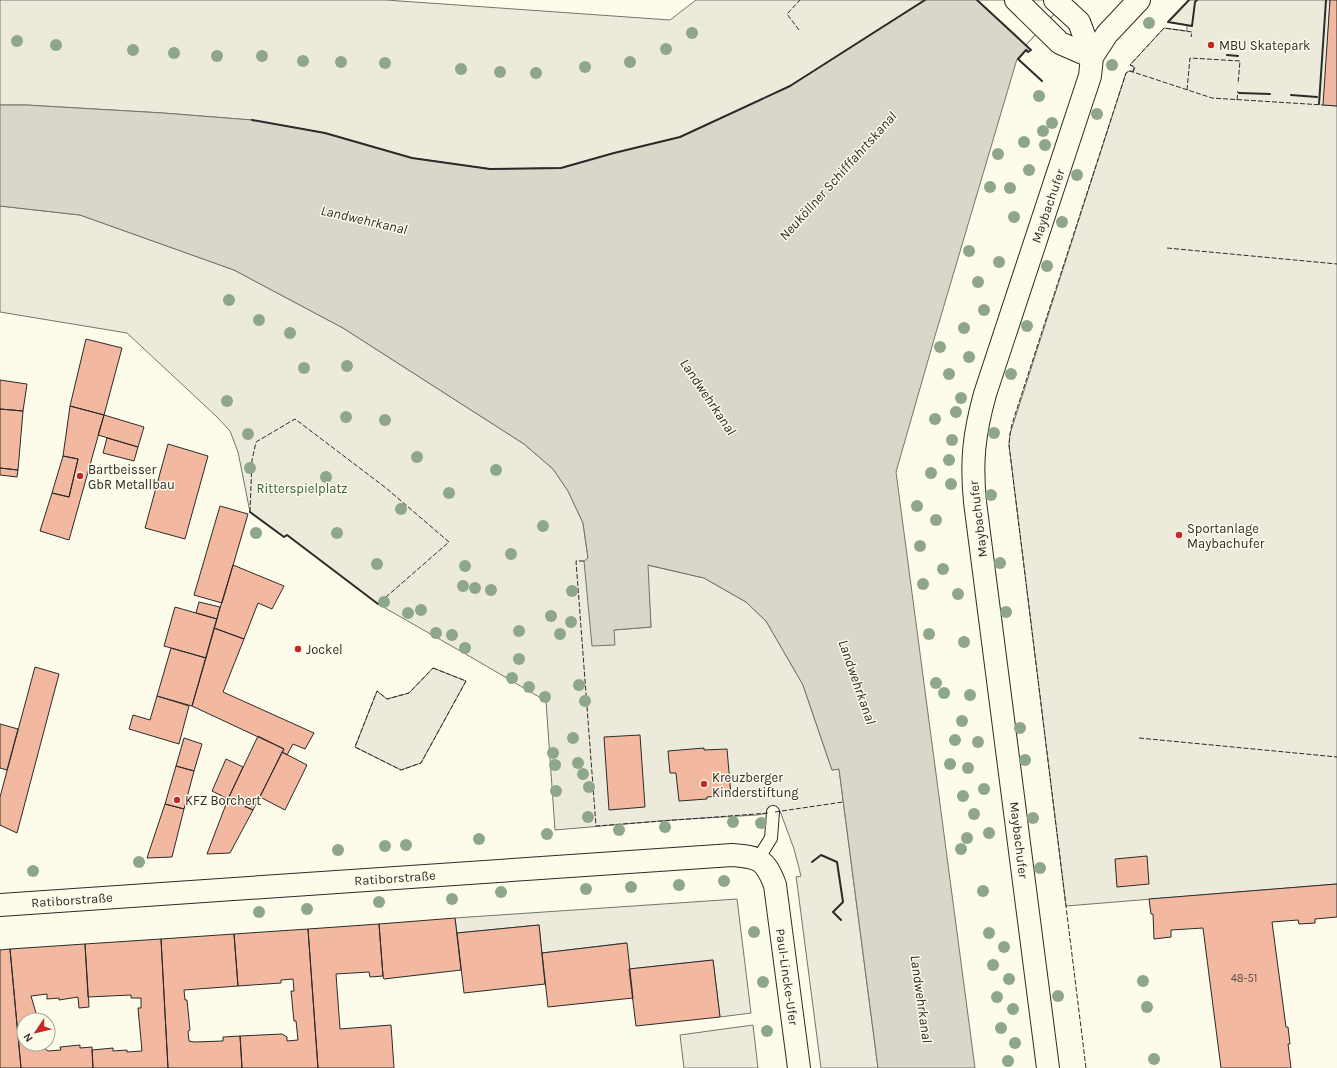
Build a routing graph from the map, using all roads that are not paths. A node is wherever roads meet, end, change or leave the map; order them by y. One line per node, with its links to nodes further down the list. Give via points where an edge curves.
1 (1016, 0): 4 (street, via 1060,43)
2 (1139, 0): 4 (street, Maybachufer, via 1108,34)
3 (1058, 3): 4 (street, via 1079,22)
4 (1092, 57): 9 (street, Maybachufer, via 1090,76 985,394 973,458 975,502)
5 (773, 812): 6 (lane, via 771,838)
6 (758, 859): 7 (street, Ratiborstraße, via 732,855); 8 (street, Paul-Lincke-Ufer, via 769,871 775,885)
7 (0, 905)
8 (799, 1068)
9 (1048, 1068)

